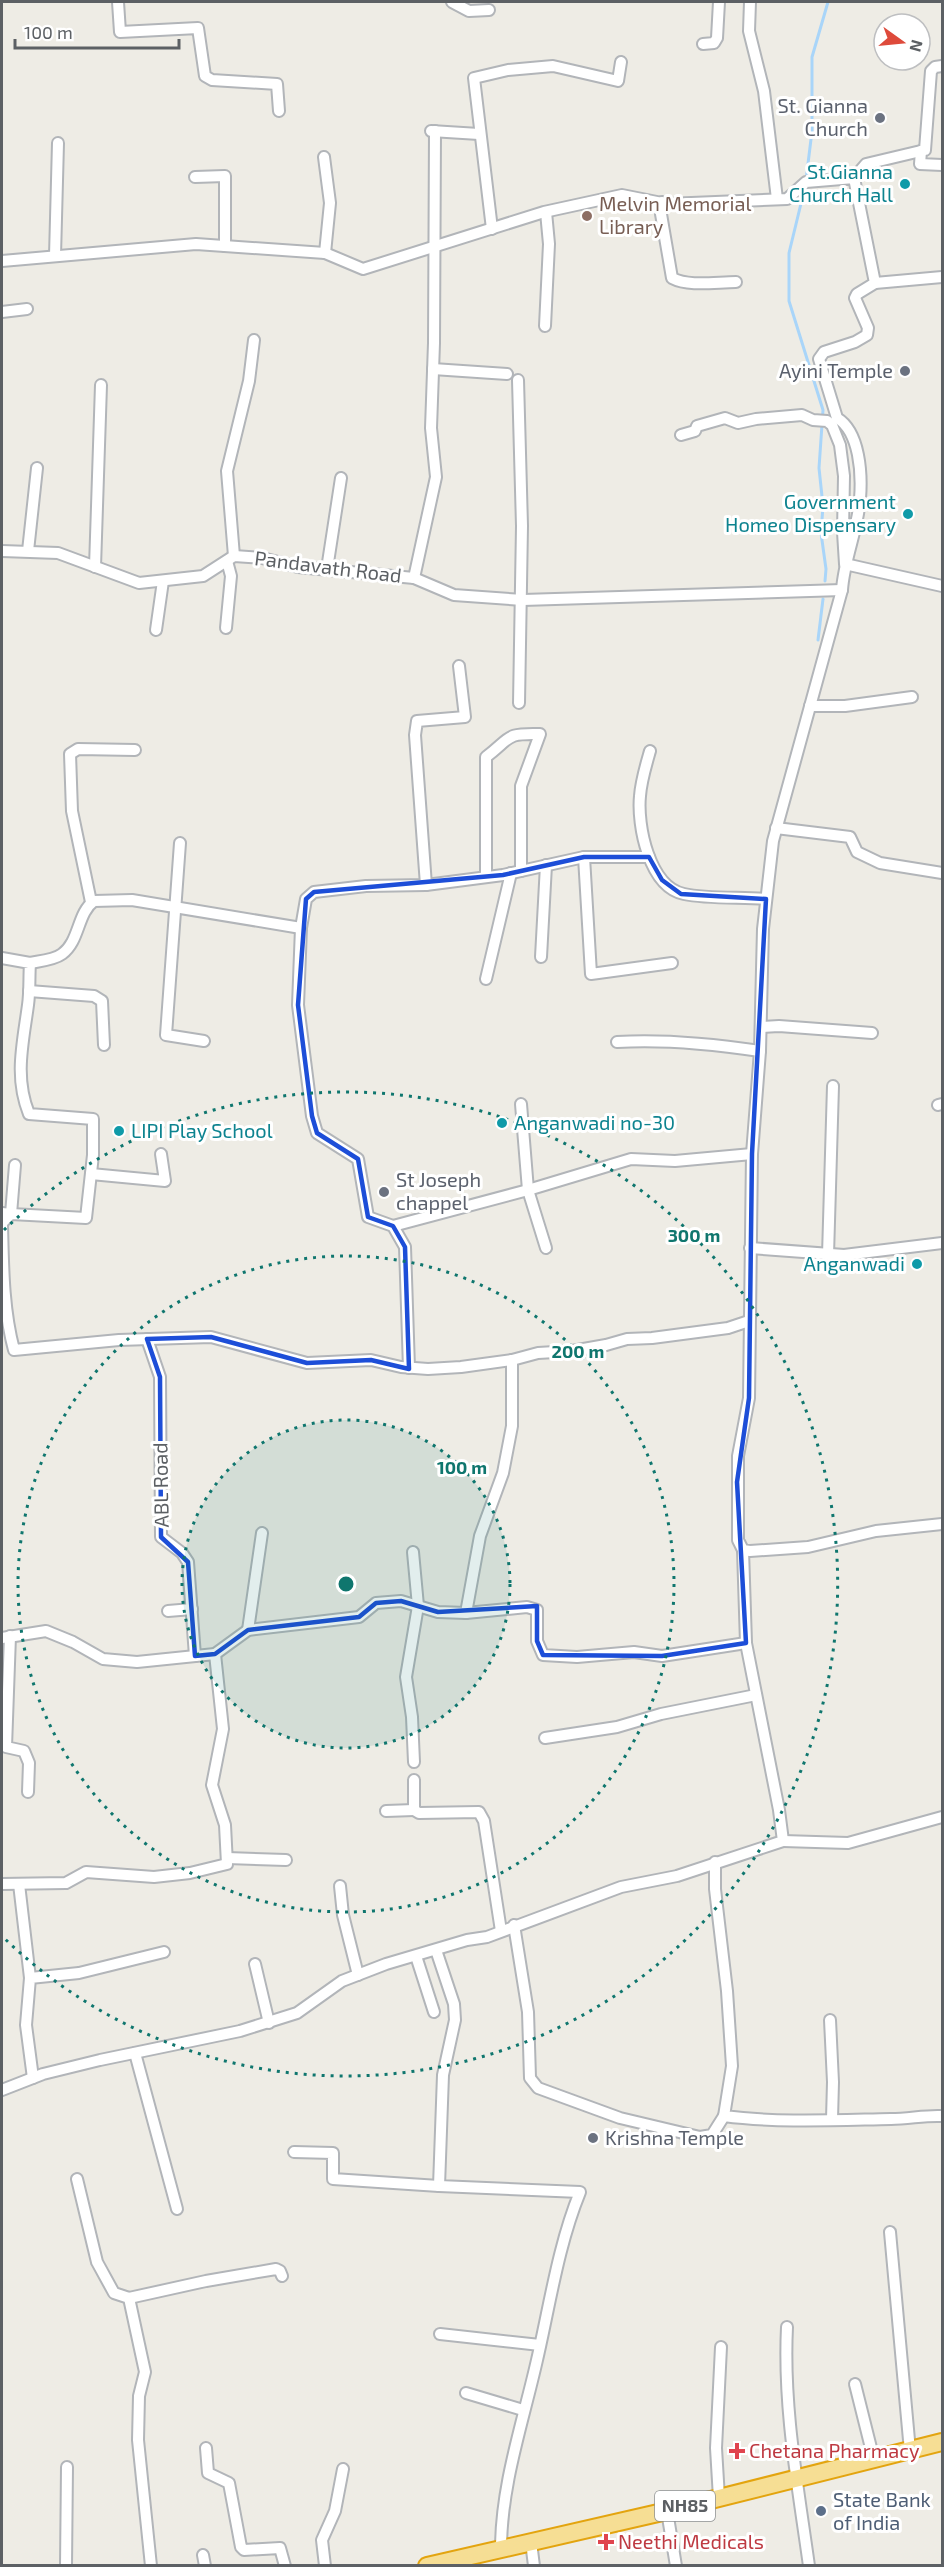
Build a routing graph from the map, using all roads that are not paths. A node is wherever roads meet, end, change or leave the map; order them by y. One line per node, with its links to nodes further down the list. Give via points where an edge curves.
1 (118, 2): 9 (street, via 120,32 198,28 205,76 212,80 277,84)
2 (452, 2): 5 (street, via 468,11)
3 (718, 2): 6 (street, via 717,38 714,43)
4 (750, 2): 17 (street, via 749,31 764,92)
5 (489, 10)
6 (703, 44)
7 (621, 62): 10 (street, via 618,81 553,66 474,78)
8 (942, 66): 12 (street, via 931,71 925,150)
9 (279, 111)
10 (479, 134): 20 (street); 22 (street, via 433,131)
11 (58, 143): 24 (street)
12 (921, 151): 14 (street, via 920,164); 16 (street, via 866,164)
13 (324, 158): 23 (street, via 330,203)
14 (942, 165)
15 (195, 177): 21 (street, via 225,176)
16 (854, 178): 17 (street, via 806,182 787,199); 28 (street)
17 (777, 199): 18 (street)
18 (662, 202): 19 (street, via 622,195); 27 (street, via 672,278 694,284)
19 (546, 212): 20 (street); 31 (street, via 549,244)
20 (492, 229): 22 (street)
21 (225, 246): 23 (street); 24 (street, via 196,244)
22 (434, 247): 23 (street, via 363,269); 33 (street)
23 (325, 253)
24 (55, 256): 25 (street)
25 (2, 261)
26 (942, 277): 28 (street)
27 (736, 282)
28 (875, 283): 43 (street, via 856,294 867,335 824,352 819,359 837,418 847,424 858,454 860,499)
29 (27, 309): 30 (street)
30 (2, 312)
31 (545, 326)
32 (254, 340): 42 (street, via 249,381 227,471)
33 (433, 369): 34 (street); 46 (street, via 431,428 436,477)
34 (507, 374)
35 (518, 380): 50 (street)
36 (101, 385): 44 (street)
37 (681, 435): 43 (street, via 725,418 738,423 801,415 832,425 843,461)
38 (37, 468): 40 (street)
39 (341, 478): 45 (street)
40 (28, 551): 41 (street, Pandavath Road); 44 (street, Pandavath Road, via 58,553)
41 (2, 552)
42 (230, 558): 45 (street, Pandavath Road, via 262,558); 47 (street, Pandavath Road, via 203,576); 51 (street)
43 (845, 564): 48 (street); 49 (street)
44 (95, 567): 47 (street, Pandavath Road, via 139,583)
45 (327, 569): 46 (street, Pandavath Road)
46 (414, 578): 50 (street, Pandavath Road, via 454,595)
47 (163, 580): 52 (street)
48 (942, 586)
49 (842, 590): 50 (street, Pandavath Road); 56 (street)
50 (523, 600): 55 (street)
51 (226, 628)
52 (156, 630)
53 (459, 666): 67 (street, via 465,717 417,721)
54 (912, 697): 56 (street, via 845,706)
55 (519, 704)
56 (810, 706): 59 (street)
57 (135, 750): 69 (street, via 78,749 70,754 72,811)
58 (650, 751): 61 (street, via 640,796)
59 (776, 828): 65 (street, via 850,837 857,852 880,863); 68 (street)
60 (180, 843): 70 (street)
61 (649, 856): 62 (street); 68 (street, via 662,880 681,894)
62 (584, 857): 63 (street); 75 (street, via 591,974)
63 (546, 865): 64 (street); 72 (street)
64 (516, 872): 66 (street); 66 (street, via 521,786 540,734 507,737 486,757); 76 (street)
65 (942, 873)
66 (486, 877): 67 (street)
67 (426, 885): 71 (street, via 314,892 306,899)
68 (766, 899): 78 (street)
69 (91, 903): 70 (street, via 132,900); 74 (street, via 64,953)
70 (177, 909): 71 (street); 80 (street, via 166,1035)
71 (301, 928): 92 (street, via 298,1005 316,1133 358,1159 368,1217)
72 (542, 957)
73 (2, 958): 74 (street)
74 (30, 963): 77 (street)
75 (672, 963)
76 (486, 979)
77 (29, 991): 82 (street, via 94,996 102,1001); 89 (street, via 19,1066 22,1096 29,1114 93,1119)
78 (761, 1027): 79 (street); 83 (street)
79 (872, 1033)
80 (204, 1041)
81 (617, 1042): 83 (street, via 697,1043)
82 (104, 1045)
83 (760, 1051): 87 (street)
84 (833, 1086): 96 (street)
85 (521, 1104): 90 (street)
86 (161, 1154): 89 (street, via 165,1181)
87 (752, 1154): 90 (street, via 675,1161 631,1159); 95 (street)
88 (15, 1165): 91 (street)
89 (91, 1174): 91 (street, via 86,1218)
90 (528, 1190): 92 (street); 94 (street)
91 (6, 1214): 99 (street, via 2,1223 8,1320)
92 (393, 1226): 102 (street, via 405,1247)
93 (942, 1244): 96 (street)
94 (546, 1248)
95 (750, 1248): 96 (street); 97 (street)
96 (828, 1255)
97 (749, 1321): 101 (street, via 728,1328 627,1339); 105 (street, via 749,1398 737,1482 738,1540)
98 (147, 1340): 99 (street); 102 (street, via 211,1337 307,1363 370,1360); 108 (street, ABL Road, via 160,1377 161,1537 188,1562)
99 (14, 1350): 100 (street)
100 (2, 1351)
101 (512, 1360): 102 (street, via 461,1367); 110 (street, via 510,1438 503,1473 480,1536)
102 (409, 1368)
103 (942, 1524): 105 (street, via 876,1531 808,1547)
104 (262, 1533): 111 (street)
105 (743, 1550): 113 (street)
106 (413, 1552): 107 (street)
107 (418, 1606): 110 (street, via 438,1612); 111 (street, via 401,1601 376,1603 359,1617); 118 (street, via 406,1677)
108 (192, 1609): 109 (street); 115 (street, ABL Road)
109 (168, 1611)
110 (466, 1613): 113 (street, via 528,1607 537,1610 537,1641 543,1655 577,1657 634,1652 662,1656)
111 (248, 1630): 114 (street)
112 (6, 1637): 115 (street, via 46,1631 103,1659 137,1662); 120 (street, via 6,1747 24,1751)
113 (746, 1643): 116 (street)
114 (215, 1654): 115 (street); 125 (street, via 222,1729 212,1785 225,1825)
115 (195, 1656)
116 (756, 1695): 117 (street, via 617,1727); 124 (street)
117 (545, 1738)
118 (414, 1762)
119 (414, 1780): 121 (street)
120 (28, 1792)
121 (414, 1810): 122 (street); 132 (street, via 479,1812 484,1821)
122 (386, 1811)
123 (942, 1817): 124 (street, via 848,1843)
124 (783, 1841): 127 (street)
125 (227, 1858): 126 (street); 129 (street, via 227,1864 190,1873 154,1877 86,1872 66,1883)
126 (286, 1860)
127 (715, 1862): 131 (street, via 677,1876 621,1887); 145 (street, via 732,2066)
128 (2, 1884): 129 (street)
129 (19, 1884): 138 (street)
130 (340, 1886): 137 (street)
131 (514, 1925): 132 (street); 145 (street, via 528,2012 530,2078 538,2088 620,2118 700,2137 712,2135)
132 (501, 1931): 133 (street)
133 (436, 1950): 135 (street); 150 (street, via 454,2004 455,2020 443,2075)
134 (164, 1952): 138 (street, via 79,1973)
135 (416, 1956): 137 (street); 139 (street)
136 (255, 1964): 141 (street)
137 (358, 1975): 141 (street, via 342,1981 297,2013)
138 (30, 1978): 143 (street, via 26,2025)
139 (434, 2012)
140 (830, 2020): 147 (street)
141 (269, 2023): 142 (street)
142 (135, 2053): 143 (street); 151 (street)
143 (33, 2078): 144 (street)
144 (2, 2090)
145 (723, 2116): 147 (street, via 755,2120)
146 (942, 2116): 147 (street)
147 (832, 2119)
148 (294, 2152): 150 (street, via 333,2153 333,2179)
149 (77, 2179): 154 (street, via 97,2262 114,2293)
150 (439, 2186): 157 (street, via 580,2192 552,2281)
151 (177, 2209)
152 (890, 2232): 164 (street)
153 (282, 2276): 154 (street, via 276,2269)
154 (129, 2298): 174 (street, via 145,2372 138,2396 138,2440)
155 (787, 2327): 168 (street, via 785,2372)
156 (440, 2334): 157 (street)
157 (540, 2345): 161 (street)
158 (721, 2347): 169 (street, via 716,2448)
159 (855, 2384): 165 (street)
160 (466, 2393): 161 (street)
161 (524, 2409): 172 (street, via 501,2524)
162 (942, 2442): 164 (highway, NH85)
163 (206, 2448): 175 (street, via 208,2473 229,2483 241,2547 280,2548)
164 (910, 2451): 165 (highway, NH85)
165 (874, 2460): 168 (highway, NH85)
166 (67, 2467): 173 (street)
167 (343, 2469): 176 (street, via 335,2511 322,2540)
168 (798, 2478): 169 (highway, NH85); 180 (street)
169 (719, 2498): 170 (highway, NH85)
170 (667, 2511): 171 (highway, NH85); 179 (street)
171 (531, 2542): 172 (highway, NH85); 178 (street)
172 (501, 2548): 177 (highway, NH85)
173 (66, 2565)
174 (151, 2565)
175 (285, 2565)
176 (325, 2565)
177 (427, 2565)
178 (534, 2565)
179 (676, 2565)
180 (809, 2565)

